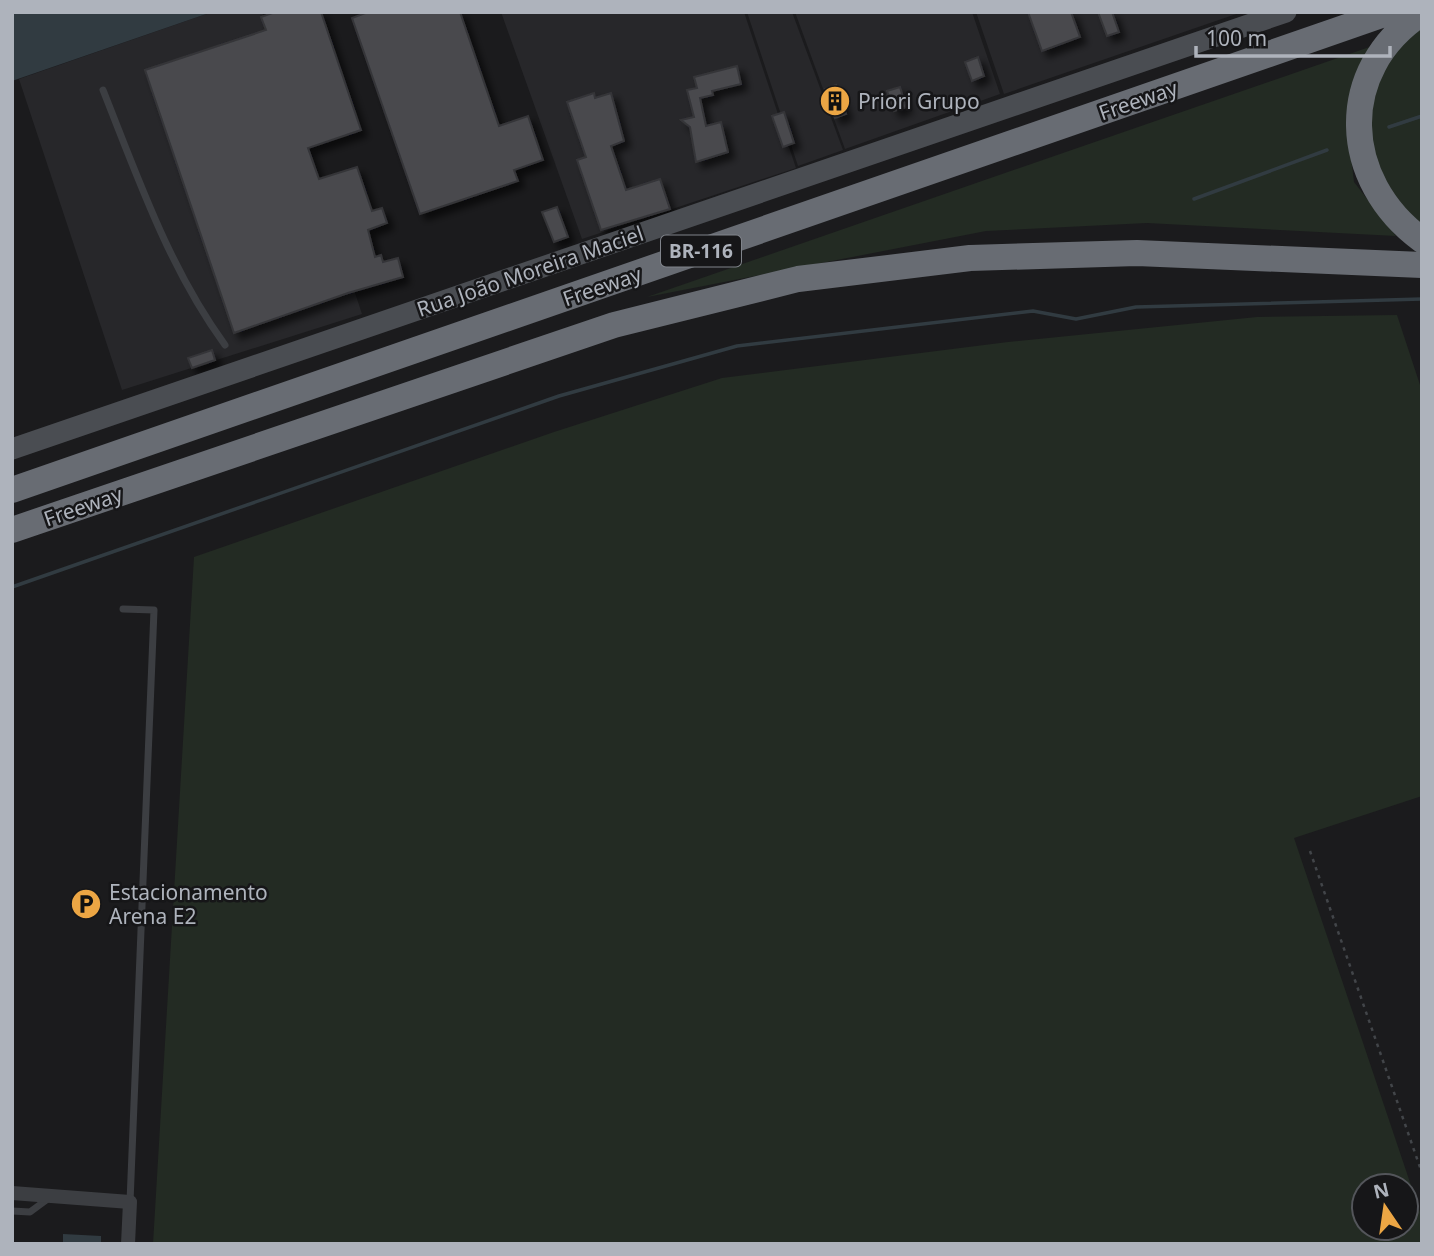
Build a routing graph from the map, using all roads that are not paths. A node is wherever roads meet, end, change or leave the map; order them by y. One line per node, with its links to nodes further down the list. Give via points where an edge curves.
1 (1286, 12): 8 (street, Rua João Moreira Maciel)
2 (1390, 12): 9 (highway, Freeway / BR-116)
3 (1422, 13): 5 (highway, via 1375,58 1358,112 1359,145 1368,177 1396,219)
4 (103, 90): 7 (lane, via 171,258 197,307)
5 (1422, 240)
6 (1422, 265): 10 (highway, Freeway / BR-116, via 1137,253 970,258 798,279 614,326)
7 (225, 345)
8 (12, 449)
9 (12, 490)
10 (12, 530)
11 (123, 609): 14 (lane, via 154,610)
12 (12, 1193): 13 (street)
13 (52, 1196): 14 (street); 15 (lane, via 30,1212)
14 (130, 1202): 16 (street)
15 (12, 1211)
16 (128, 1244)

